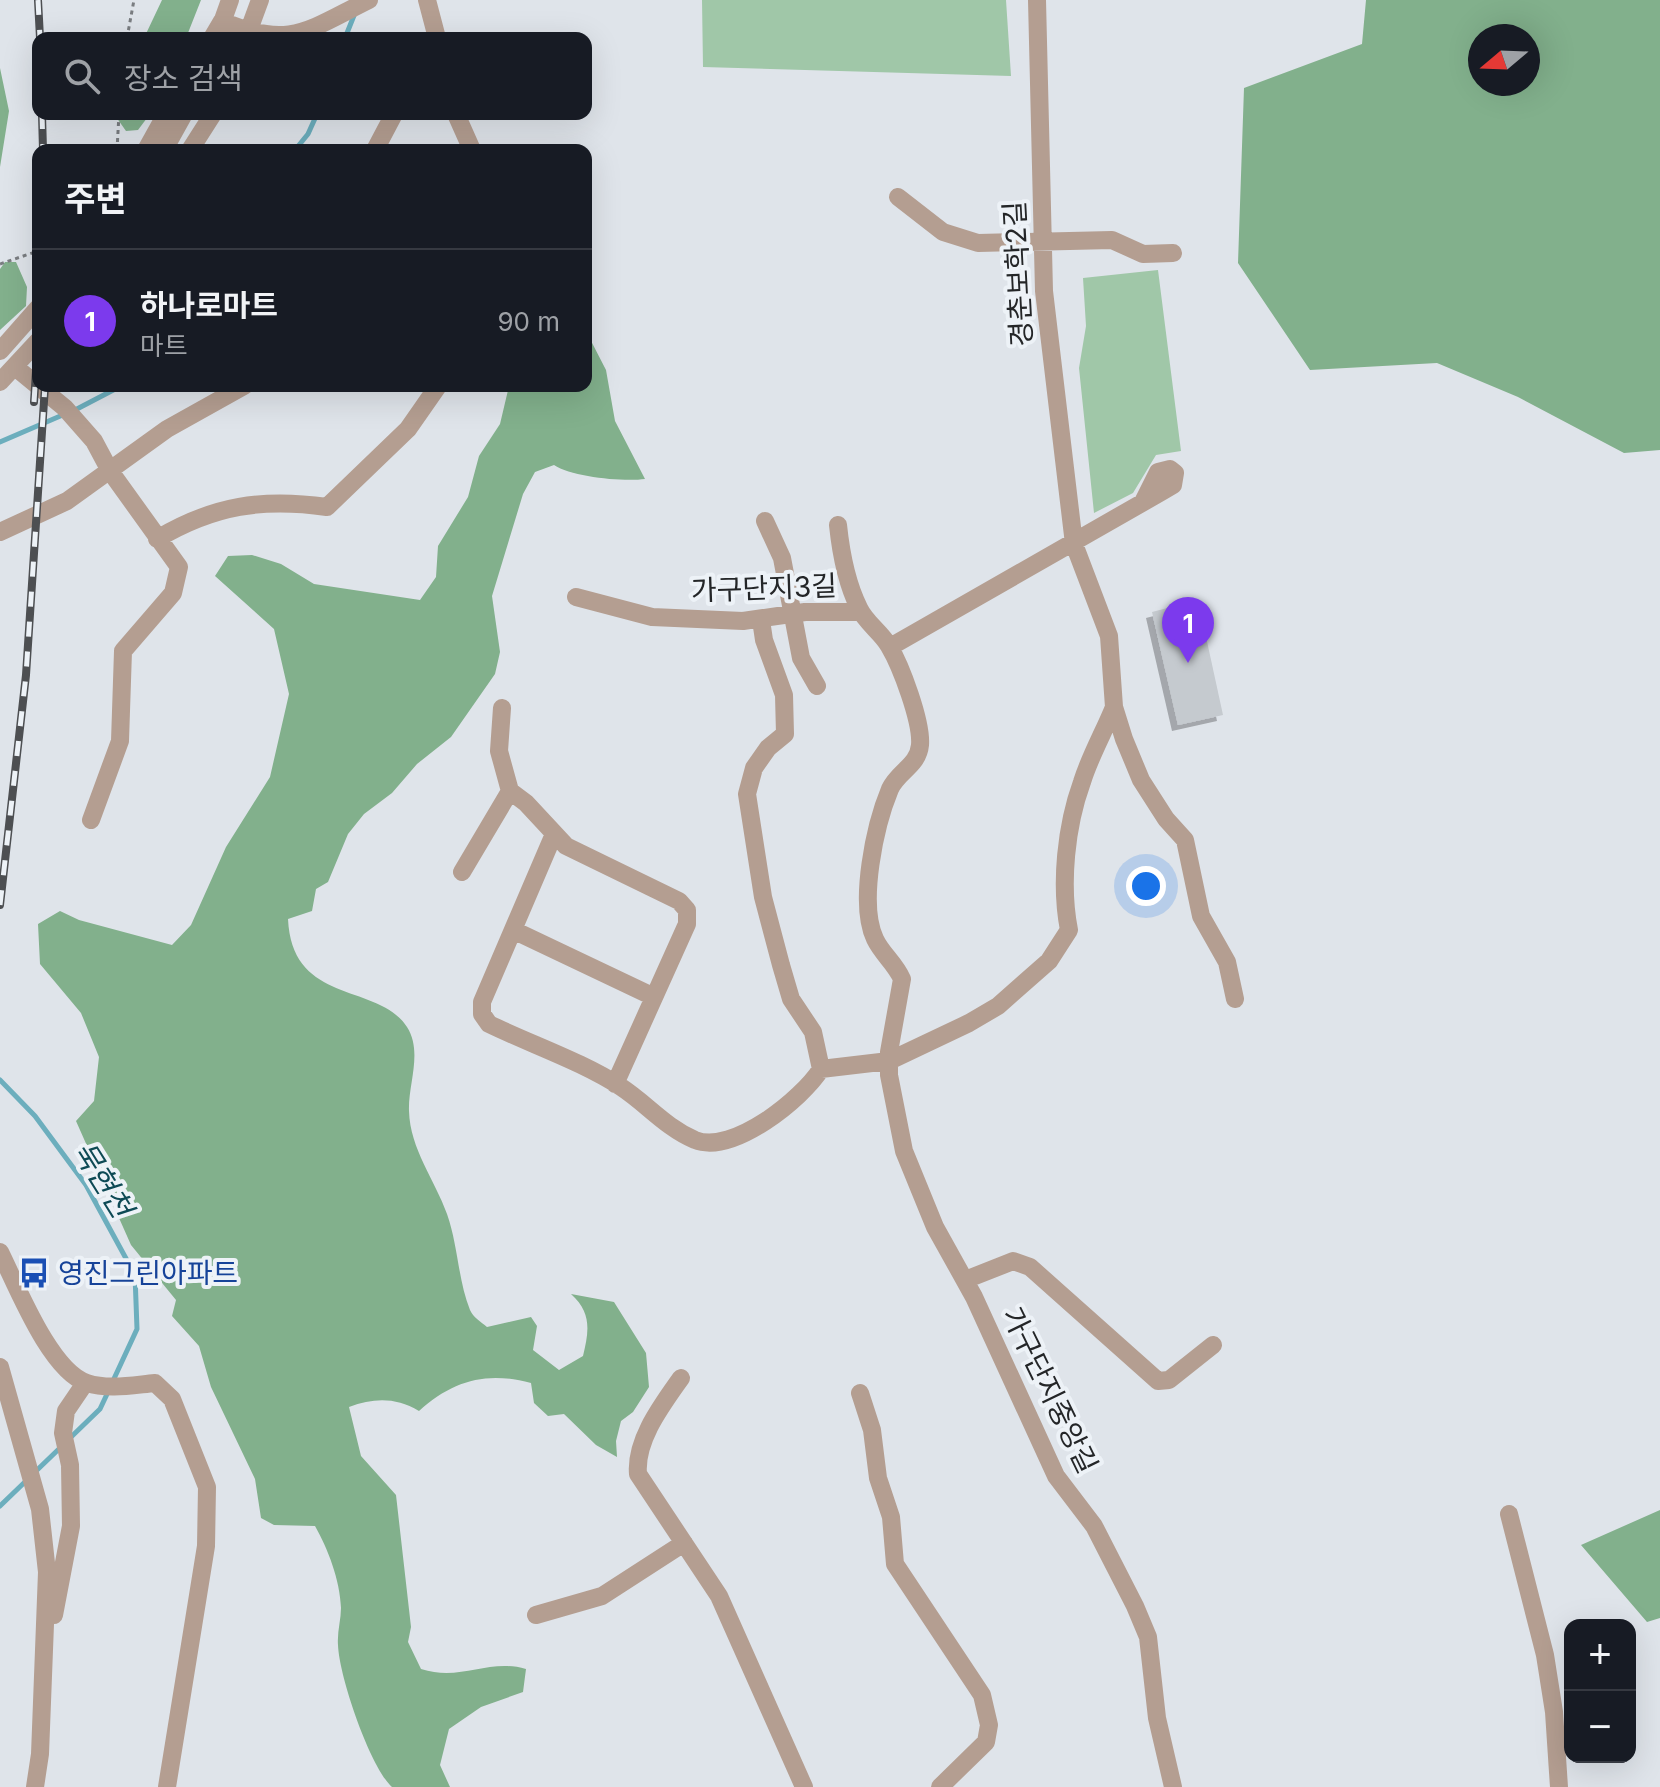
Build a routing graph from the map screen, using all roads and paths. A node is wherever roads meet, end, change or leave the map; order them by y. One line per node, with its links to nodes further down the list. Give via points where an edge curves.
1 (134, 0): 7 (path)
2 (230, 0): 8 (street)
3 (260, 0): 9 (street)
4 (369, 0): 10 (street)
5 (427, 0): 11 (street)
6 (1037, 0): 25 (street, 경춘보학2길)
7 (128, 32)
8 (217, 32)
9 (248, 32)
10 (305, 32)
11 (434, 32)
12 (119, 120): 18 (path)
13 (163, 120): 19 (street)
14 (181, 120): 20 (street)
15 (209, 120): 21 (street)
16 (391, 120): 22 (street)
17 (459, 120): 23 (street)
18 (117, 144)
19 (149, 144)
20 (167, 144)
21 (194, 144)
22 (378, 144)
23 (469, 144)
24 (898, 197): 25 (street, via 943,232 978,243)
25 (1042, 240): 27 (street, via 1112,240 1143,254); 44 (street, 경춘보학2길)
26 (32, 253): 28 (path)
27 (1173, 253)
28 (0, 264)
29 (32, 315): 31 (street)
30 (32, 348): 32 (street)
31 (0, 351)
32 (15, 367): 33 (street); 34 (street)
33 (32, 381)
34 (0, 382)
35 (45, 392): 38 (street, via 94,441)
36 (233, 392): 38 (street, via 167,429)
37 (434, 392): 43 (street, via 408,429 327,507 282,500 220,510)
38 (110, 471): 42 (street, via 67,501); 43 (street)
39 (1143, 502): 44 (street)
40 (765, 521): 47 (street, via 782,558)
41 (838, 525): 46 (street, via 850,590)
42 (0, 532)
43 (157, 539): 54 (street, via 179,567 173,593 123,651 120,741)
44 (1074, 544): 49 (street); 51 (street, 경춘보학2길, via 1109,636)
45 (576, 597): 48 (street, 가구단지3길, via 652,617)
46 (860, 612): 47 (street, 가구단지3길); 49 (street, 가구단지중앙길)
47 (790, 615): 48 (street, 가구단지3길); 50 (street, via 801,658)
48 (761, 620): 61 (street, via 784,695 785,734 754,768 747,794 781,965 791,999 813,1032)
49 (890, 647): 60 (street, 가구단지중앙길, via 921,743 916,761 891,786 875,840 868,899 874,938 902,979)
50 (817, 686)
51 (1114, 707): 59 (street, via 1141,780 1185,840 1201,916 1227,962); 60 (street, via 1082,781 1070,825 1064,903 1069,930 1049,961 998,1006)
52 (502, 708): 53 (street, via 499,751)
53 (510, 791): 55 (street); 56 (street)
54 (91, 820)
55 (554, 834): 57 (street); 58 (street, via 590,860 679,901 687,910 687,924)
56 (462, 872)
57 (513, 930): 58 (street); 62 (street, via 482,1002 482,1014 489,1024)
58 (654, 997): 62 (street)
59 (1235, 999)
60 (889, 1061): 61 (street); 64 (street, 가구단지중앙길, via 904,1151 935,1227)
61 (821, 1069): 62 (street, via 780,1110 747,1133 724,1141 698,1141 655,1118)
62 (615, 1084)
63 (0, 1252): 68 (street, via 31,1317 69,1373)
64 (965, 1280): 65 (street, via 1013,1261 1030,1267 1158,1381 1169,1380); 80 (street, 가구단지중앙길, via 1056,1476 1094,1526 1143,1627)
65 (1213, 1345)
66 (0, 1367): 70 (street)
67 (681, 1378): 73 (street, via 661,1405 637,1460 638,1474)
68 (92, 1384): 75 (street, via 66,1411 71,1526); 77 (street, via 155,1383 172,1399 207,1487 206,1546)
69 (860, 1393): 79 (street, via 891,1517 895,1564 982,1695 989,1725 986,1742)
70 (20, 1437): 71 (street); 75 (street, via 40,1509 47,1572)
71 (0, 1439)
72 (1509, 1514): 81 (street, via 1545,1655)
73 (684, 1543): 74 (street, via 602,1596); 78 (street, via 719,1596)
74 (536, 1615)
75 (44, 1655): 76 (street)
76 (35, 1787)
77 (167, 1787)
78 (804, 1787)
79 (940, 1787)
80 (1173, 1787)
81 (1559, 1787)

